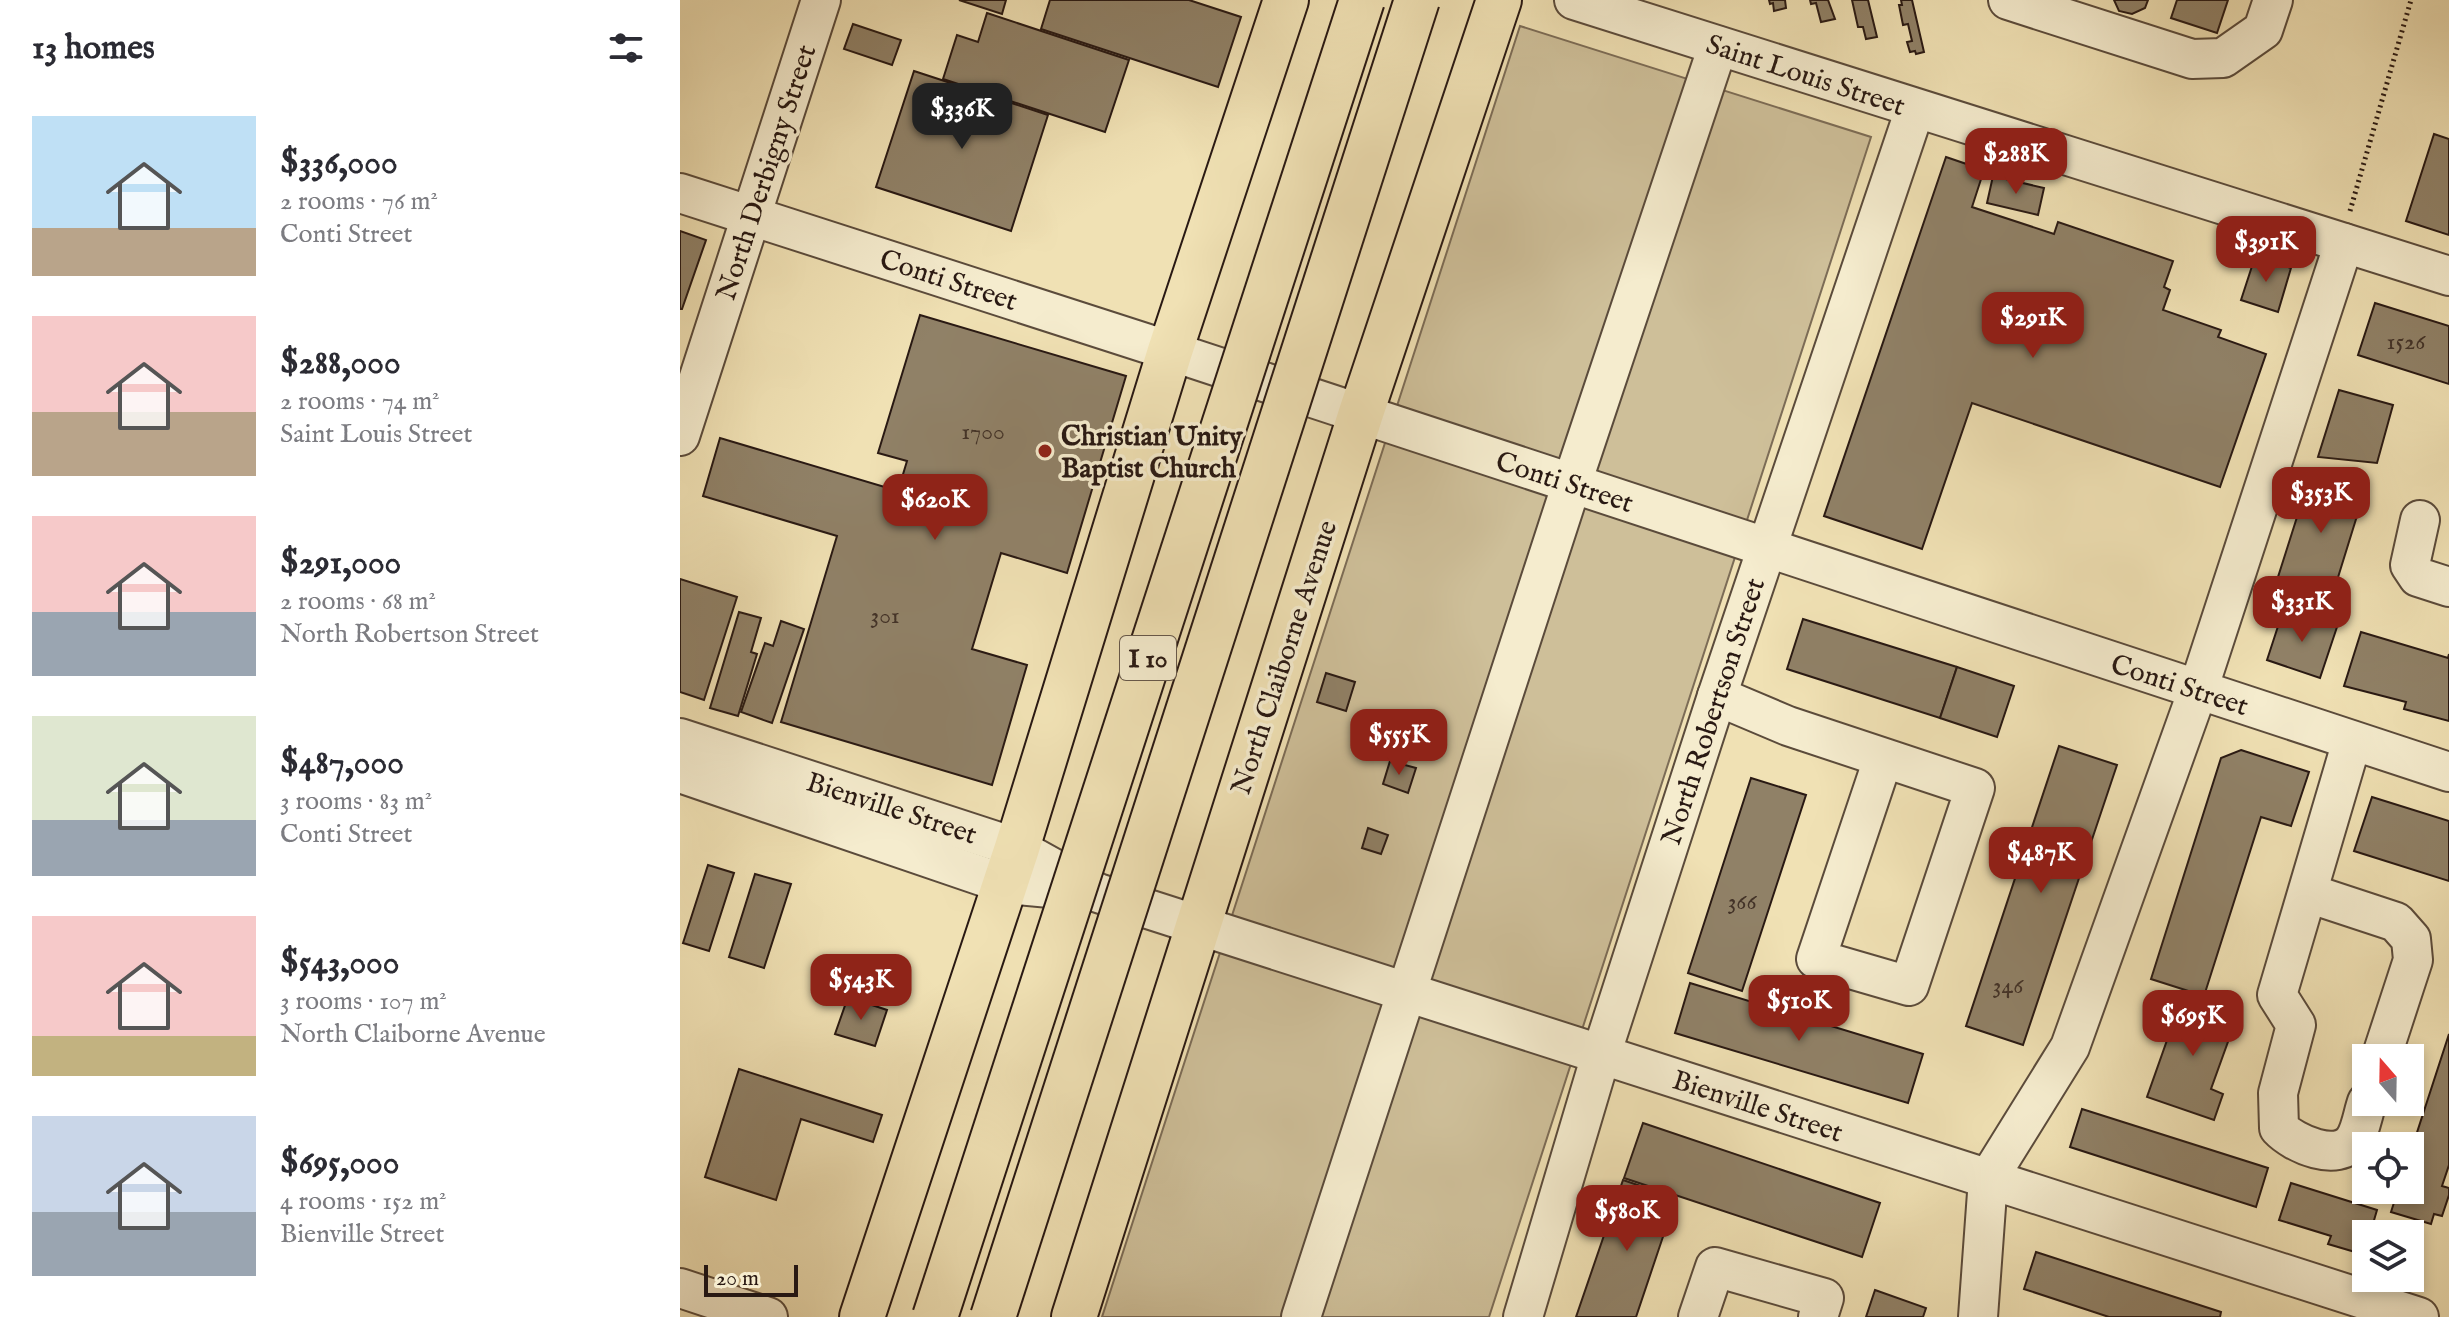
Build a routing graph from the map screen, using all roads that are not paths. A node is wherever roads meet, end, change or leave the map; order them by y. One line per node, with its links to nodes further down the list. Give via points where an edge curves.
1 (821, 0): 12 (street, North Derbigny Street)
2 (1286, 0): 15 (main road)
3 (1362, 0): 40 (main road, I 10, bridge)
4 (1417, 0): 41 (main road, I 10, bridge)
5 (1499, 0): 16 (main road, North Claiborne Avenue)
6 (1574, 0): 9 (street, Saint Louis Street)
7 (2008, 0): 8 (street, via 2192,59 2223,58 2263,30)
8 (2273, 0)
9 (1718, 46): 10 (street, Saint Louis Street); 18 (street)
10 (1915, 109): 13 (street, Saint Louis Street); 20 (street, North Robertson Street)
11 (680, 193): 12 (street, Conti Street)
12 (751, 216): 15 (street, Conti Street); 17 (street, North Derbigny Street)
13 (2344, 243): 14 (street, Saint Louis Street); 22 (street)
14 (2449, 276)
15 (1170, 351): 16 (street, Conti Street); 29 (main road)
16 (1361, 413): 18 (street, Conti Street); 31 (main road, North Claiborne Avenue)
17 (680, 436)
18 (1572, 483): 20 (street, Conti Street); 32 (street)
19 (2420, 520): 21 (street, via 2410,565 2418,577)
20 (1766, 547): 22 (street, Conti Street); 23 (street, North Robertson Street)
21 (2449, 587)
22 (2198, 690): 25 (street, Conti Street); 36 (street, via 2070,1047)
23 (1717, 696): 26 (street); 34 (street, North Robertson Street)
24 (680, 738): 29 (street, Bienville Street)
25 (2352, 741): 27 (street, Conti Street); 30 (street)
26 (1883, 759): 26 (street, via 1975,788 1909,986 1816,959)
27 (2449, 772)
28 (680, 773): 29 (street, Bienville Street)
29 (1011, 866): 31 (street, Bienville Street); 39 (main road)
30 (2308, 893): 33 (street, via 2396,922 2411,939 2413,960); 35 (street, via 2277,995 2296,1025 2278,1093 2279,1128 2289,1139 2330,1152 2355,1139)
31 (1197, 925): 32 (street, Bienville Street); 42 (main road, North Claiborne Avenue)
32 (1407, 992): 34 (street, Bienville Street); 43 (street)
33 (2386, 1044)
34 (1601, 1055): 36 (street, Bienville Street); 44 (street, North Robertson Street)
35 (2362, 1116)
36 (1988, 1179): 47 (street); 48 (street, Bienville Street)
37 (680, 1288): 38 (street)
38 (768, 1317)
39 (862, 1317)
40 (935, 1317)
41 (993, 1317)
42 (1074, 1317)
43 (1301, 1317)
44 (1523, 1317)
45 (1698, 1317): 46 (street, via 1715,1267 1824,1298)
46 (1818, 1317)
47 (1978, 1317)
48 (2419, 1317)

